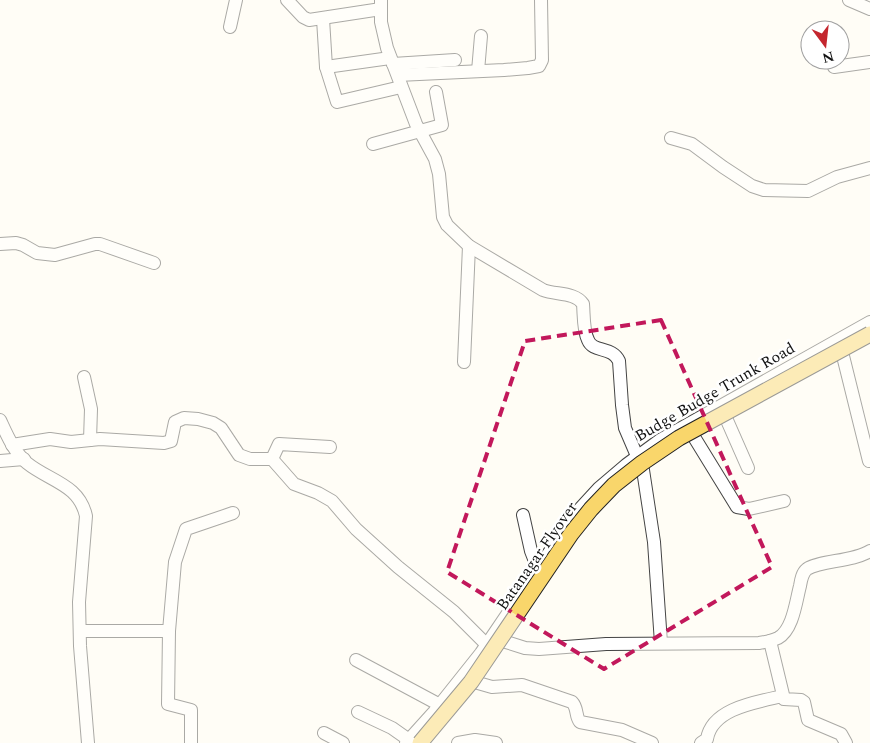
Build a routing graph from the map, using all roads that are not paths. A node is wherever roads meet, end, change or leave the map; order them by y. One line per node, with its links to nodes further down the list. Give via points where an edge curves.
1 (236, 0): 8 (street)
2 (287, 0): 7 (street, via 303,17)
3 (541, 0): 15 (street, via 542,60 539,66)
4 (849, 0): 6 (street)
5 (381, 4): 7 (street); 14 (street, via 382,33)
6 (870, 9)
7 (323, 19): 13 (street)
8 (230, 27)
9 (481, 36): 15 (street)
10 (455, 60): 14 (street)
11 (870, 62): 12 (street)
12 (850, 65)
13 (326, 67): 14 (street); 14 (street, via 337,102)
14 (396, 71): 15 (street); 17 (street)
15 (478, 71)
16 (436, 92): 17 (street, via 442,125)
17 (420, 132): 19 (street); 22 (street, via 439,174 443,216 447,225)
18 (671, 138): 20 (street, via 692,144 752,186 764,190 808,191 837,177)
19 (373, 144)
20 (870, 168)
21 (0, 244): 23 (street, via 16,243 36,253 54,255 100,244)
22 (468, 246): 28 (street); 36 (street, via 543,290 580,300 587,339 596,348 616,355 619,361 625,428)
23 (154, 263)
24 (870, 322): 36 (street, Budge Budge Trunk Road)
25 (870, 334): 60 (main road, Batanagar Flyover, bridge, via 679,438 614,485 571,534 472,682)
26 (870, 342): 27 (street, Budge Budge Trunk Road)
27 (843, 356): 30 (street, Budge Budge Trunk Road); 40 (street)
28 (464, 362)
29 (84, 377): 33 (street, via 91,409)
30 (726, 418): 32 (street, Budge Budge Trunk Road); 41 (street)
31 (0, 420): 34 (street)
32 (694, 437): 42 (street, Budge Budge Trunk Road); 43 (street, via 737,507 749,509)
33 (90, 440): 34 (street, via 44,439); 38 (street, via 168,443 173,439 175,422 184,418 198,419 218,425 243,458)
34 (12, 445): 37 (street)
35 (330, 448): 38 (street, via 279,444)
36 (637, 456): 42 (street); 47 (street, Budge Budge Trunk Road, via 599,488 576,513)
37 (24, 459): 39 (street); 48 (street, via 72,491 84,508)
38 (272, 459): 53 (street, via 294,484 332,501 349,523 449,608)
39 (0, 460)
40 (869, 461)
41 (748, 468)
42 (642, 470): 51 (street, Budge Budge Trunk Road, via 613,495 579,534); 52 (street, via 657,569)
43 (784, 501)
44 (233, 513): 49 (street, via 186,530 175,562)
45 (523, 515): 47 (street)
46 (870, 551): 50 (street, via 806,570 786,632)
47 (538, 569): 53 (street, Budge Budge Trunk Road)
48 (80, 631): 49 (street); 61 (street)
49 (169, 631): 62 (street, via 168,704 191,710)
50 (770, 641): 52 (street); 56 (street)
51 (506, 642): 52 (street, via 539,650); 55 (street, Budge Budge Trunk Road)
52 (661, 643)
53 (487, 645): 57 (street, Budge Budge Trunk Road)
54 (356, 660): 57 (street)
55 (478, 683): 64 (street, Budge Budge Trunk Road); 68 (street, via 492,687 522,685 572,702 580,722 622,730)
56 (783, 696): 69 (street, via 750,703 719,717 707,739); 70 (street, via 784,699 804,702 808,720 842,734)
57 (440, 705): 60 (street, Budge Budge Trunk Road)
58 (358, 712): 60 (street)
59 (324, 733): 63 (street)
60 (412, 740): 64 (street)
61 (88, 743)
62 (191, 743)
63 (343, 743)
64 (428, 743)
65 (458, 743): 66 (street, via 475,740)
66 (491, 743): 67 (street)
67 (496, 743)
68 (652, 743)
69 (701, 743)
70 (846, 743)

